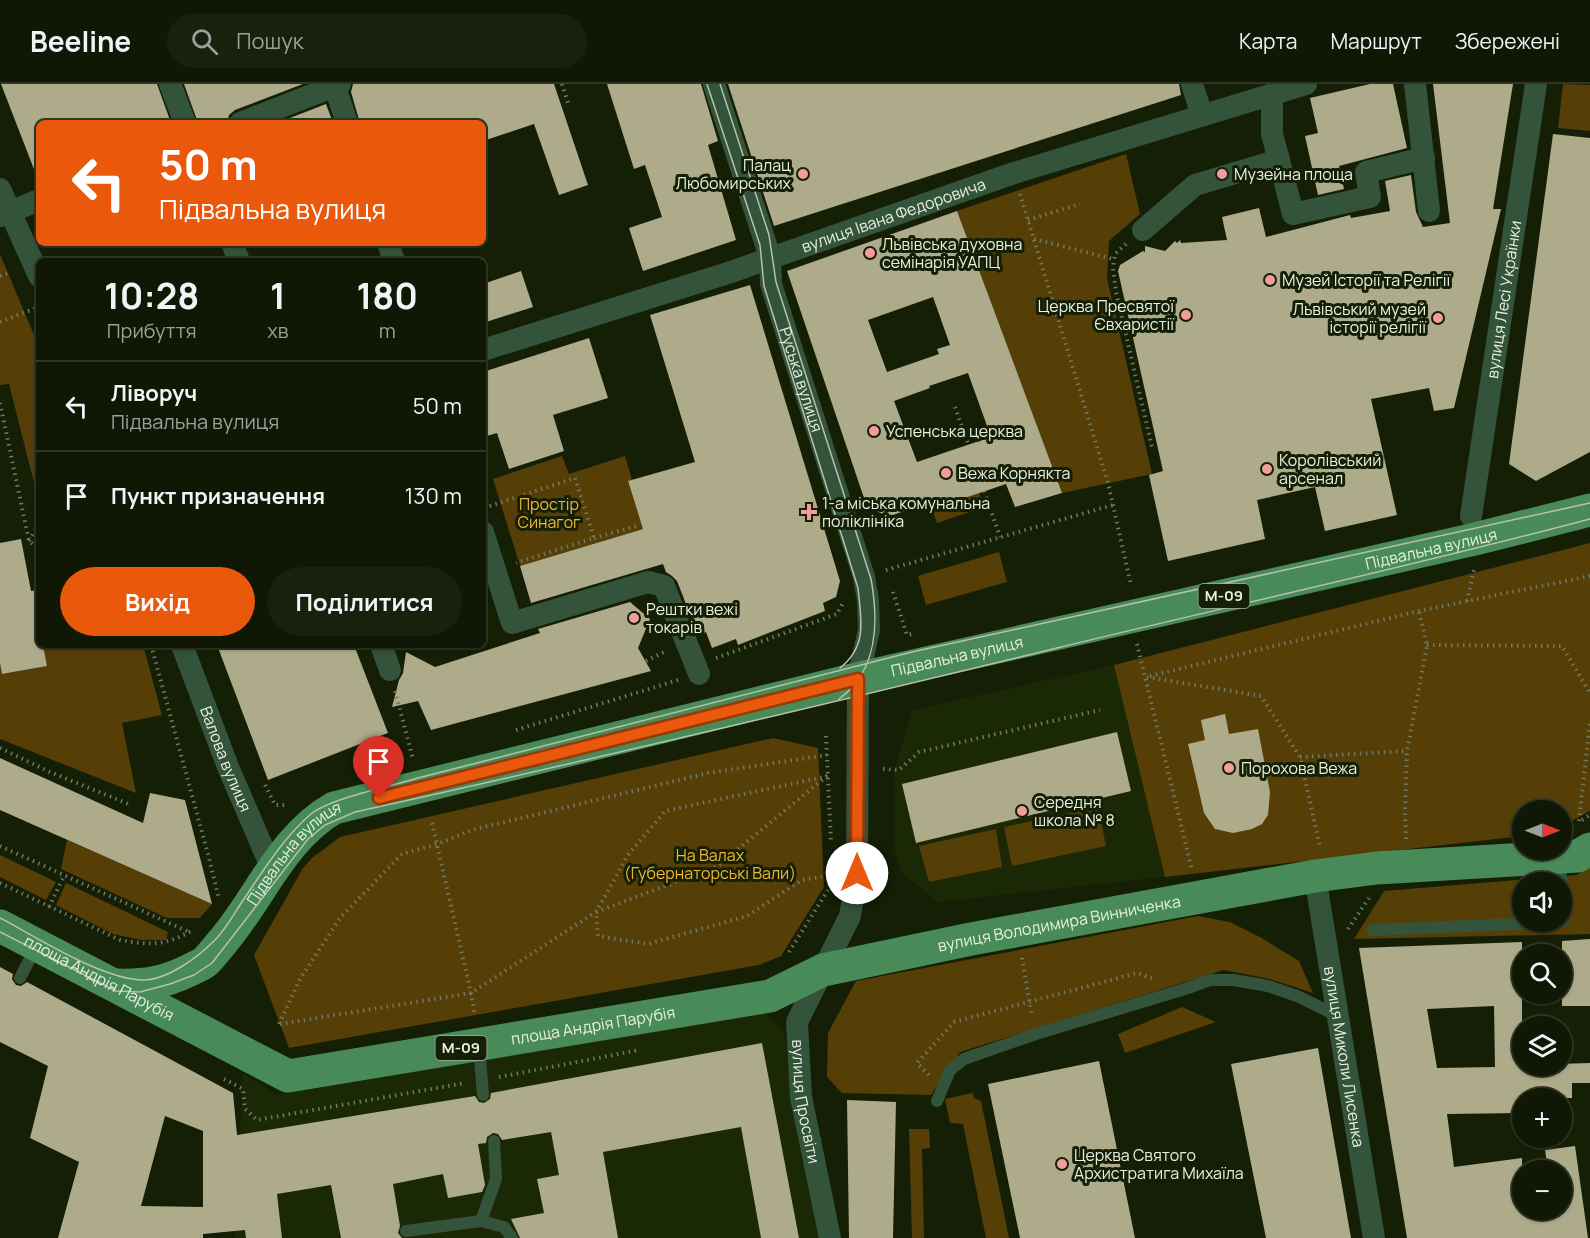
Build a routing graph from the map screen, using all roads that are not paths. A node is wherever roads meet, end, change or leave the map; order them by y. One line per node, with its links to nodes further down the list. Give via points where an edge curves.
1 (170, 84): 10 (street)
2 (714, 84): 20 (street, Руська вулиця)
3 (1192, 84): 9 (street)
4 (1305, 84): 8 (street, вулиця Івана Федоровича)
5 (1415, 84): 13 (street)
6 (1536, 84): 24 (street, вулиця Лесі Українки)
7 (336, 85): 11 (street); 12 (street)
8 (1272, 94): 9 (street, вулиця Івана Федоровича); 14 (street, via 1272,134)
9 (1202, 115): 20 (street, вулиця Івана Федоровича)
10 (184, 120)
11 (248, 120)
12 (346, 120)
13 (1424, 158): 14 (street, via 1366,172 1370,197 1293,214); 17 (street)
14 (1279, 160): 19 (street, via 1195,185)
15 (0, 189): 18 (street)
16 (36, 201): 18 (street)
17 (1429, 211)
18 (5, 214): 21 (street)
19 (1143, 230)
20 (770, 256): 22 (street, вулиця Івана Федоровича, via 728,273); 30 (street, Руська вулиця, via 771,284 864,577 869,630)
21 (36, 271)
22 (486, 349)
23 (1590, 510): 30 (main road, Підвальна вулиця / М-09)
24 (1471, 516)
25 (486, 542): 29 (street, via 512,623 648,582 664,586)
26 (183, 648): 33 (street, Валова вулиця, via 245,809)
27 (382, 648): 28 (street)
28 (390, 670)
29 (699, 674)
30 (858, 679): 33 (main road, Підвальна вулиця / М-09, via 334,808 303,831); 38 (street, via 857,873 850,916)
31 (1512, 857): 32 (main road, вулиця Володимира Винниченка, via 1377,868)
32 (1319, 867): 38 (main road, вулиця Володимира Винниченка / М-09); 41 (street, вулиця Миколи Лисенка)
33 (274, 869): 40 (main road, Підвальна вулиця / М-09, via 239,922 205,962 170,980 142,986)
34 (1512, 924): 36 (lane)
35 (0, 926): 37 (main road, площа Андрія Парубія / М-09)
36 (1373, 930)
37 (38, 945): 39 (lane); 40 (main road, площа Андрія Парубія / М-09)
38 (823, 970): 42 (main road, площа Андрія Парубія / М-09, via 770,996); 49 (street, вулиця Просвіти, via 797,1022 801,1097)
39 (20, 978)
40 (114, 985): 42 (main road, площа Андрія Парубія / М-09, via 288,1076)
41 (1339, 1016): 44 (lane, via 1269,986 1210,980 964,1059 950,1070); 50 (street, вулиця Миколи Лисенка)
42 (479, 1045): 43 (lane)
43 (483, 1095)
44 (938, 1101)
45 (494, 1141): 46 (lane, via 496,1179)
46 (481, 1221): 47 (lane); 48 (lane, via 504,1227)
47 (406, 1231)
48 (512, 1238)
49 (830, 1238)
50 (1374, 1238)

